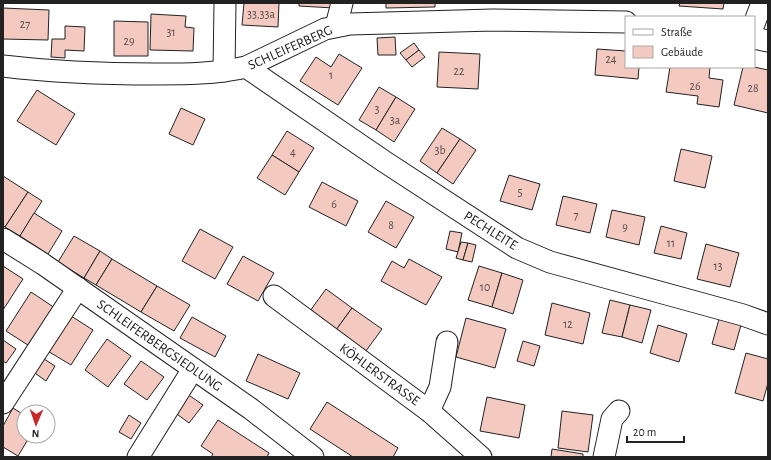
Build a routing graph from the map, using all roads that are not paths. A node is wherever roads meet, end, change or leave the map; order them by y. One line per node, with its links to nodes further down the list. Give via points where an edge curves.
1 (225, 3): 11 (street)
2 (342, 3): 6 (street)
3 (762, 3): 4 (street)
4 (755, 21)
5 (625, 22): 6 (street, SCHLEIFERBERG, via 493,20)
6 (336, 26): 10 (street, SCHLEIFERBERG)
7 (755, 38): 8 (street)
8 (768, 41)
9 (3, 66): 11 (street, SCHLEIFERBERG, via 120,74 194,74)
10 (246, 67): 11 (street, SCHLEIFERBERG); 15 (street, PECHLEITE, via 516,248 550,262)
11 (224, 71)
12 (3, 239): 13 (street, SCHLEIFERBERGSIEDLUNG)
13 (78, 288): 17 (street, SCHLEIFERBERGSIEDLUNG); 18 (street)
14 (274, 296): 19 (street, KÖHLERSTRASSE)
15 (768, 324)
16 (447, 342): 19 (street, via 440,387)
17 (193, 369): 21 (street); 22 (street, SCHLEIFERBERGSIEDLUNG, via 251,409)
18 (3, 403)
19 (429, 411): 23 (street, KÖHLERSTRASSE)
20 (619, 411): 24 (street, via 612,419)
21 (138, 457)
22 (313, 457)
23 (481, 457)
24 (604, 457)

